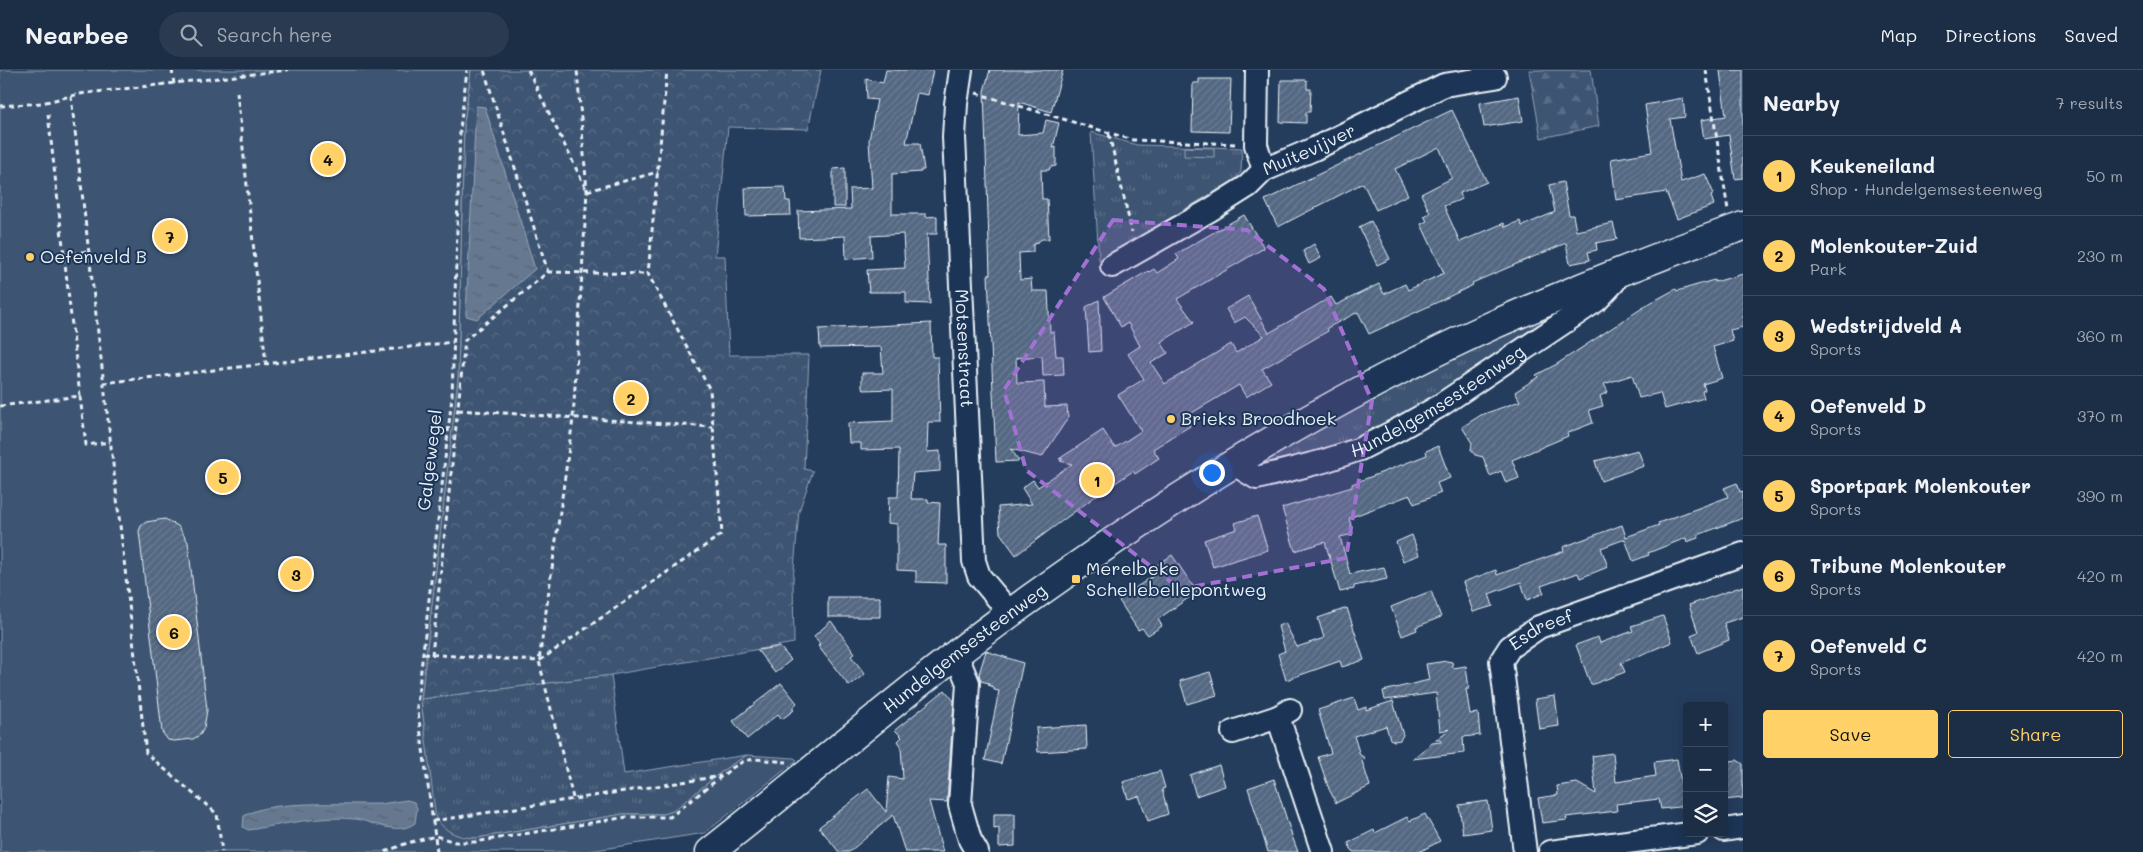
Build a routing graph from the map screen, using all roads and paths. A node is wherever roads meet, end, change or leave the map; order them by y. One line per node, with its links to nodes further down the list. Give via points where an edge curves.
1 (172, 70): 13 (path)
2 (288, 70): 13 (path)
3 (467, 70): 32 (path, Galgewegel, via 460,129)
4 (484, 70): 29 (path)
5 (528, 70): 22 (path)
6 (577, 70): 22 (path)
7 (667, 70): 21 (path)
8 (1257, 70): 19 (street)
9 (1706, 70): 23 (path)
10 (1495, 77): 11 (street, Muitevijver)
11 (1443, 78): 20 (street, Muitevijver, via 1300,155)
12 (959, 79): 18 (path); 43 (street, Motsenstraat, via 954,137 974,561 979,576)
13 (174, 84): 15 (path)
14 (237, 92): 33 (path)
15 (71, 96): 16 (path, via 42,103); 24 (path)
16 (0, 106)
17 (48, 114): 26 (path)
18 (1109, 134): 19 (path, via 1133,140); 25 (path)
19 (1256, 145): 20 (street)
20 (1264, 170): 25 (street, Muitevijver, via 1248,186)
21 (658, 172): 22 (path); 31 (path)
22 (586, 190): 28 (path)
23 (1737, 228): 30 (main road, Hundelgemsesteenweg)
24 (88, 251): 26 (path); 34 (path)
25 (1137, 252): 27 (street, Muitevijver)
26 (63, 255): 35 (path)
27 (1112, 266)
28 (582, 271): 29 (path); 31 (path); 38 (path)
29 (548, 272): 37 (path, via 465,340)
30 (1618, 272): 41 (main road, Hundelgemsesteenweg, via 1491,326 1404,369 1315,415); 41 (street, Hundelgemsesteenweg, via 1614,282 1597,300 1438,407 1399,429 1324,461 1257,478)
31 (648, 274): 39 (path, via 710,390)
32 (453, 342): 33 (path); 44 (path, Galgewegel, via 452,397)
33 (266, 364): 34 (path)
34 (103, 383): 40 (path)
35 (80, 396): 36 (path); 40 (path, via 86,445)
36 (0, 406)
37 (458, 410): 38 (path); 46 (path)
38 (573, 419): 39 (path); 47 (path)
39 (713, 427): 47 (path, via 722,534)
40 (110, 442): 58 (path, via 146,753 217,814)
41 (1234, 464): 43 (main road, Hundelgemsesteenweg)
42 (1743, 554): 64 (street, Esdreef, via 1539,627 1510,647 1501,661)
43 (1010, 613): 45 (main road, Hundelgemsesteenweg)
44 (423, 654): 46 (path); 52 (path, Galgewegel, via 417,705)
45 (956, 654): 50 (main road, Hundelgemsesteenweg); 62 (street, via 968,683 960,805 970,840)
46 (432, 655): 47 (path)
47 (539, 660): 51 (path)
48 (1233, 732): 63 (street, via 1285,713)
49 (723, 776): 50 (path, via 744,761 754,759 789,762); 51 (path); 55 (path, via 670,817 627,817 475,842 456,842)
50 (806, 776): 61 (main road, Hundelgemsesteenweg)
51 (572, 798): 52 (path)
52 (433, 821): 55 (path, Galgewegel)
53 (1743, 827): 54 (street)
54 (1728, 829)
55 (436, 836): 59 (path); 60 (path, Galgewegel)
56 (1683, 836): 57 (street)
57 (1617, 848): 65 (street)
58 (222, 852)
59 (385, 852)
60 (437, 852)
61 (710, 852)
62 (977, 852)
63 (1323, 852)
64 (1525, 852)
65 (1550, 852)

